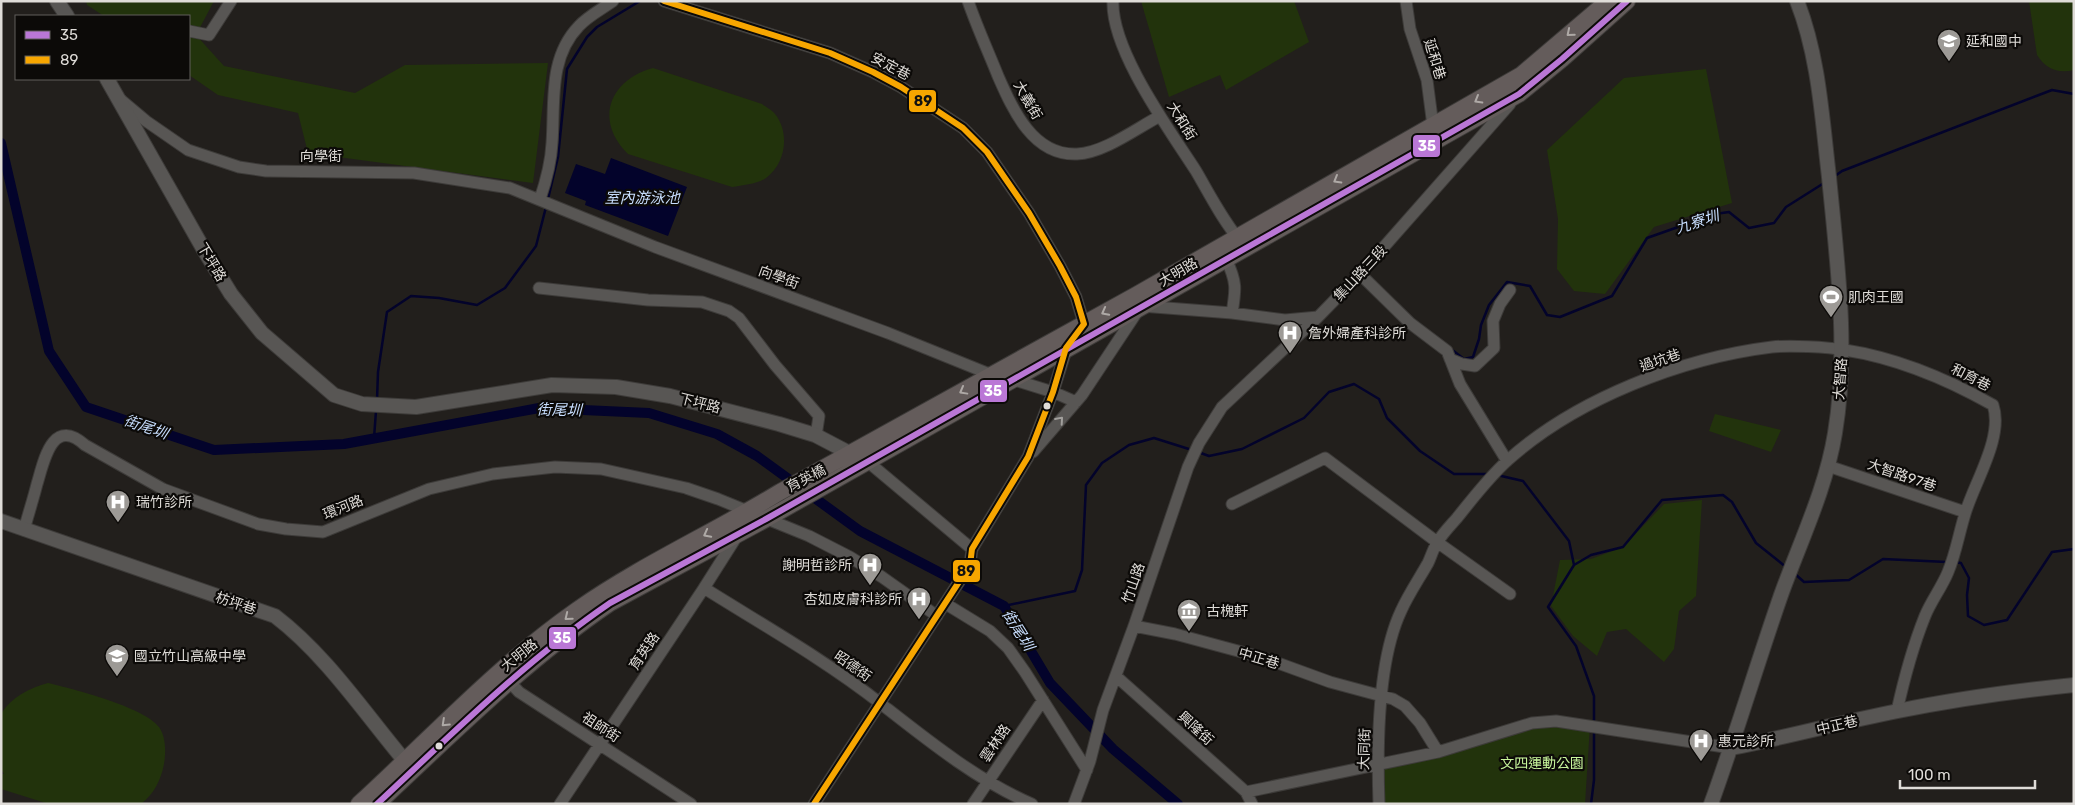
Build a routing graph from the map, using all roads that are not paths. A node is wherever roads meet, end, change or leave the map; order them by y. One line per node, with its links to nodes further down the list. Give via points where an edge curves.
1 (57, 1): 11 (street)
2 (231, 1): 12 (street, via 209,35)
3 (613, 1): 19 (street, via 579,26 560,56 555,78 552,144)
4 (664, 1): 28 (street, 安定巷, via 830,54 873,72 963,128 987,152 1029,213 1076,298)
5 (968, 1): 17 (street, 大義街, via 984,46 1014,111 1026,129 1046,146 1077,154 1099,150)
6 (1113, 1): 17 (street, 大和街, via 1116,26 1126,55)
7 (1406, 1): 18 (street, 延和巷, via 1410,29 1427,80)
8 (1608, 1): 13 (main road, one-way to 13)
9 (1627, 1): 15 (main road, 集山路三段)
10 (1797, 1): 30 (street, 大智路, via 1815,63 1823,121 1837,256)
11 (66, 15)
12 (190, 31)
13 (1520, 75): 15 (street); 18 (main road, 大明路, one-way to 18)
14 (108, 80): 16 (street, 下坪路)
15 (1519, 94): 20 (main road, 大明路); 22 (street, 集山路三段)
16 (120, 99): 19 (street, 向學街, via 188,150 240,168 414,173 510,188); 36 (street, 下坪路, via 231,294 262,332 334,395 362,404 416,407 552,385 616,387 670,396)
17 (1160, 116): 20 (street, 大和街)
18 (1433, 126): 20 (main road, 大明路, one-way to 20)
19 (540, 199): 32 (street, 向學街, via 655,247)
20 (1242, 243): 21 (main road, 大明路); 25 (main road, 大明路)
21 (1226, 259): 25 (main road, 大明路); 26 (street, via 1236,288)
22 (1360, 274): 27 (street, 集山路三段); 31 (street, via 1410,323 1447,351)
23 (539, 288): 36 (street, via 648,300 702,302 729,311 739,318 819,416)
24 (1510, 290): 31 (street, via 1493,321 1494,348 1475,366)
25 (1139, 301): 26 (street); 28 (main road, 大明路, one-way to 28); 29 (main road, 大明路); 35 (street)
26 (1232, 313): 27 (street, via 1285,320)
27 (1318, 318): 37 (street, 集山路三段, via 1222,407)
28 (1084, 324): 29 (street); 32 (main road, 大明路)
29 (1066, 348): 33 (main road, 大明路); 34 (street)
30 (1842, 349): 41 (street, 過坑巷, via 1775,347 1727,354 1662,374 1588,406 1538,436); 42 (street, 大智路, via 1836,432); 48 (street, 和育巷, via 1878,356 1942,379 1993,405 1996,414 1994,434)
31 (1450, 359): 41 (street, via 1460,384)
32 (992, 375): 38 (main road, 大明路, one-way to 38)
33 (1011, 379): 34 (street); 40 (main road, 大明路)
34 (1053, 392): 35 (street); 39 (street)
35 (1076, 402): 39 (street, one-way to 35)
36 (816, 436): 38 (street, 下坪路)
37 (1199, 443): 59 (street, 竹山路)
38 (849, 454): 40 (street, 下坪路); 43 (main road, 大明路)
39 (1028, 457): 54 (street)
40 (867, 461): 43 (main road, 大明路); 54 (street, 下坪路)
41 (1504, 464): 53 (street, 過坑巷)
42 (1828, 466): 48 (street, 大智路97巷); 68 (street, 大智路)
43 (837, 470): 44 (main road, 育英橋); 45 (main road, 育英橋)
44 (780, 492): 47 (main road, 大明路)
45 (796, 501): 49 (main road, 大明路)
46 (1232, 504): 53 (street, via 1325,458)
47 (747, 512): 49 (street, 環河路); 51 (street, 環河路, via 702,494 642,477 601,469 555,467 493,474 429,489 323,532 286,529 258,524 163,489 76,436 64,436 47,450); 52 (street, 育英路); 60 (main road, 大明路, one-way to 60, via 602,592 575,611)
48 (1965, 512): 66 (street, 和育巷, via 1954,556 1925,615)
49 (766, 519): 52 (main road, 大明路); 58 (street, 環河路, via 850,557)
50 (1, 521): 51 (street, 枋坪巷)
51 (24, 530): 70 (street, 枋坪巷, via 275,616 315,651)
52 (737, 535): 55 (street, 育英路); 60 (main road, 大明路, via 610,603)
53 (1437, 542): 56 (street); 63 (street, via 1400,612 1386,660)
54 (972, 549): 57 (street, via 970,565)
55 (704, 588): 65 (street, 昭德街); 67 (street, 育英路)
56 (1510, 594)
57 (946, 604): 58 (street); 64 (street, via 990,631 1008,648)
58 (937, 616): 65 (street)
59 (1134, 626): 61 (street, 竹山路); 63 (street, 中正巷, via 1264,658 1330,682)
60 (504, 676): 67 (street, 祖師街, via 519,692); 70 (main road, 大明路)
61 (1117, 677): 72 (street, 竹山路, via 1103,710); 74 (street, 興隆街)
62 (2074, 684): 66 (street, 中正巷)
63 (1382, 696): 69 (street, 中正巷, via 1405,706 1420,722); 71 (street, 大同街)
64 (1042, 700): 72 (street); 73 (street, 雲林路)
65 (880, 703): 73 (street, 昭德街); 79 (street)
66 (1897, 711): 68 (street, 中正巷)
67 (600, 744): 77 (street, 育英路); 78 (street, 祖師街)
68 (1731, 748): 69 (street, 中正巷, via 1556,721 1532,723); 85 (street, 大智路)
69 (1438, 752): 71 (street, 中正巷)
70 (410, 764): 75 (main road, 大明路); 76 (main road, 大明路)
71 (1378, 764): 74 (street, 中正巷); 84 (street, 大同街)
72 (1087, 770): 82 (street)
73 (988, 780): 80 (street, 雲林路); 81 (street, 昭德街)
74 (1246, 792): 83 (street, 興隆街)
75 (359, 804)
76 (377, 804)
77 (560, 804)
78 (691, 804)
79 (814, 804)
80 (973, 804)
81 (1032, 804)
82 (1074, 804)
83 (1252, 804)
84 (1379, 804)
85 (1711, 804)

